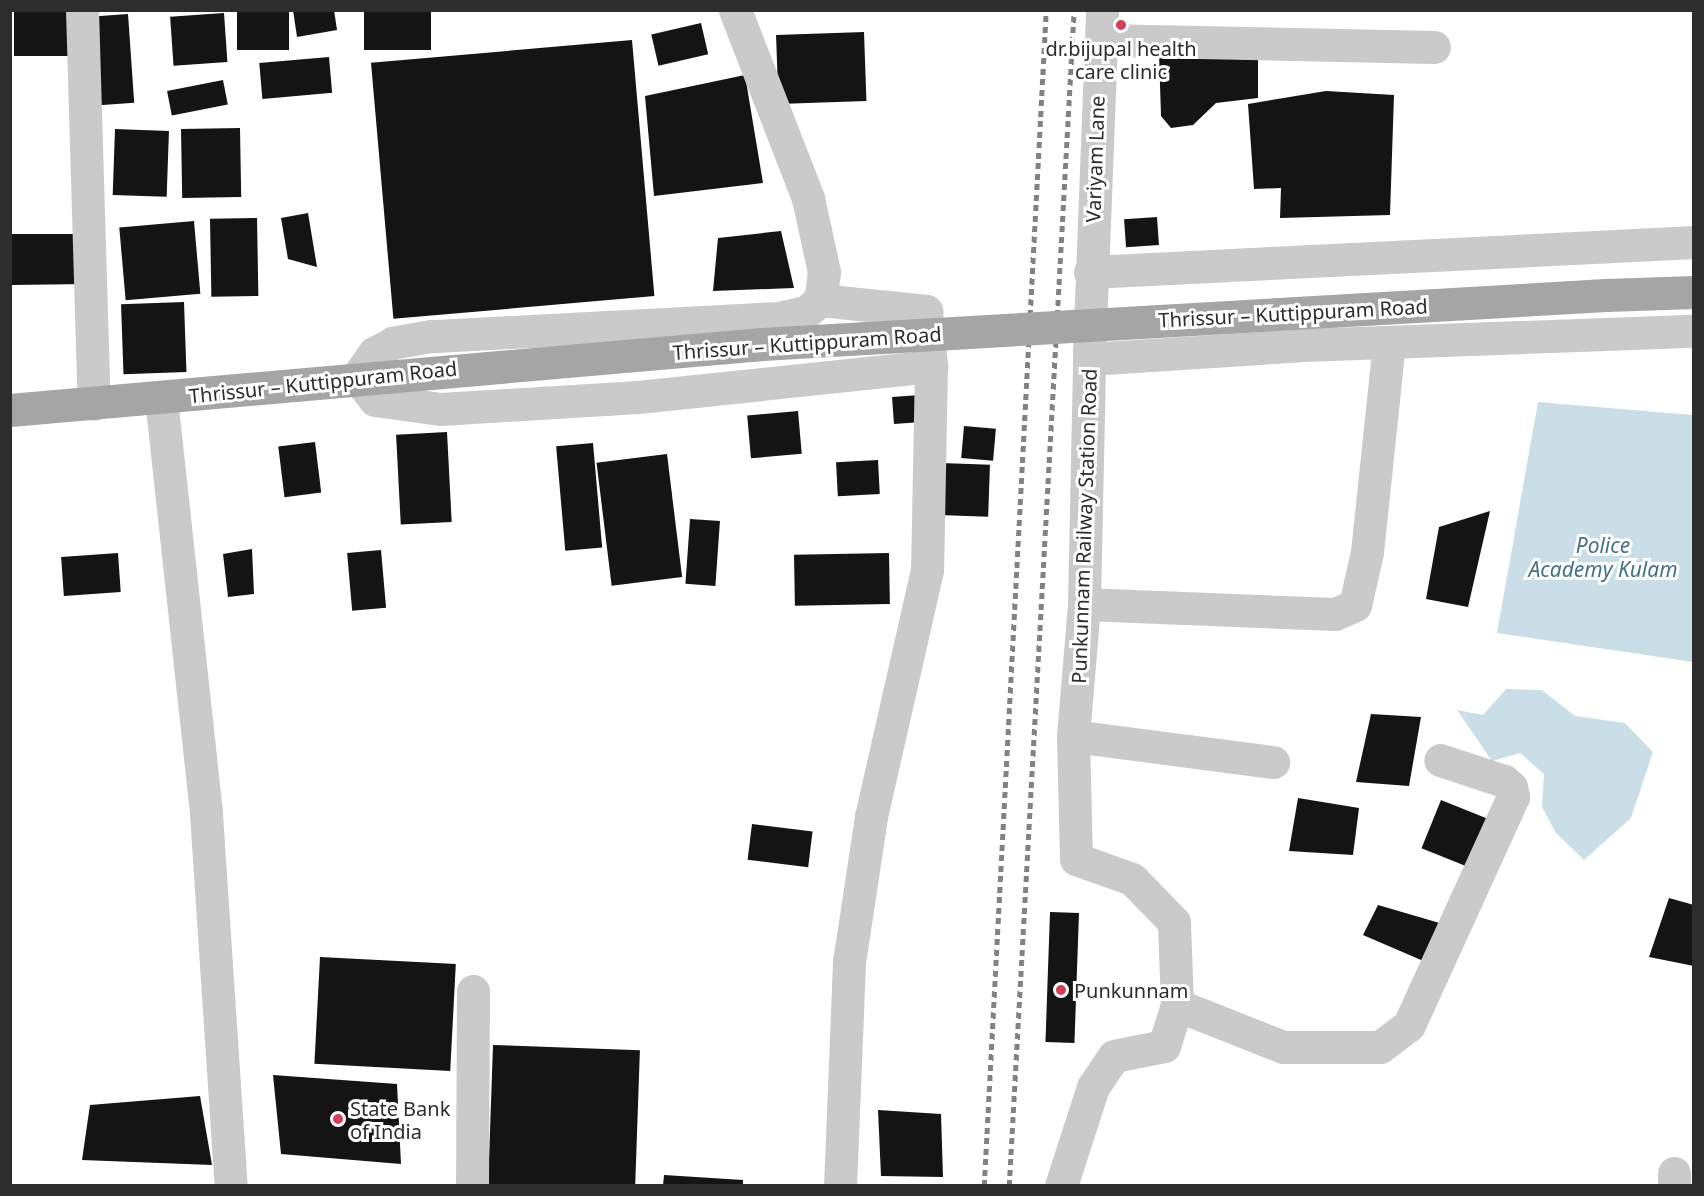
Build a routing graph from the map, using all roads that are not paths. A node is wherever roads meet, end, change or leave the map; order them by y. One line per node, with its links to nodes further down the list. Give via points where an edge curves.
1 (82, 10): 15 (street)
2 (735, 10): 8 (street, via 808,198 824,272)
3 (1102, 25): 4 (street); 6 (street, Variyam Lane)
4 (1434, 47)
5 (1694, 242): 6 (street)
6 (1090, 272): 11 (street, Variyam Lane)
7 (1694, 292): 13 (main road, Thrissur – Kuttippuram Road, bridge, via 762,344)
8 (820, 300): 12 (street, via 926,311); 13 (street, via 806,312 778,318 431,336 393,344 374,353)
9 (1694, 331): 10 (street, Punkunnam Railway Station Road)
10 (1389, 344): 11 (street, Punkunnam Railway Station Road); 17 (street, via 1367,552 1355,605 1335,614)
11 (1089, 359): 17 (street, Punkunnam Railway Station Road)
12 (931, 366): 13 (street, via 638,397 441,410 375,400); 25 (street, via 927,570 871,817 849,963)
13 (357, 377): 14 (main road, Thrissur – Kuttippuram Road)
14 (160, 398): 15 (main road, Thrissur – Kuttippuram Road); 23 (street, via 206,814)
15 (94, 404): 16 (main road, Thrissur – Kuttippuram Road)
16 (10, 410)
17 (1084, 604): 18 (street, Punkunnam Railway Station Road)
18 (1073, 736): 20 (street); 22 (street, Punkunnam Railway Station Road, via 1077,859 1132,879 1174,922)
19 (1440, 760): 22 (street, via 1504,781 1511,787 1513,797 1410,1025 1380,1047 1284,1047)
20 (1273, 762)
21 (473, 992): 24 (street)
22 (1177, 1005): 26 (street, Punkunnam Railway Station Road, via 1164,1046 1114,1056 1093,1087)
23 (231, 1185)
24 (472, 1185)
25 (840, 1185)
26 (1061, 1185)

